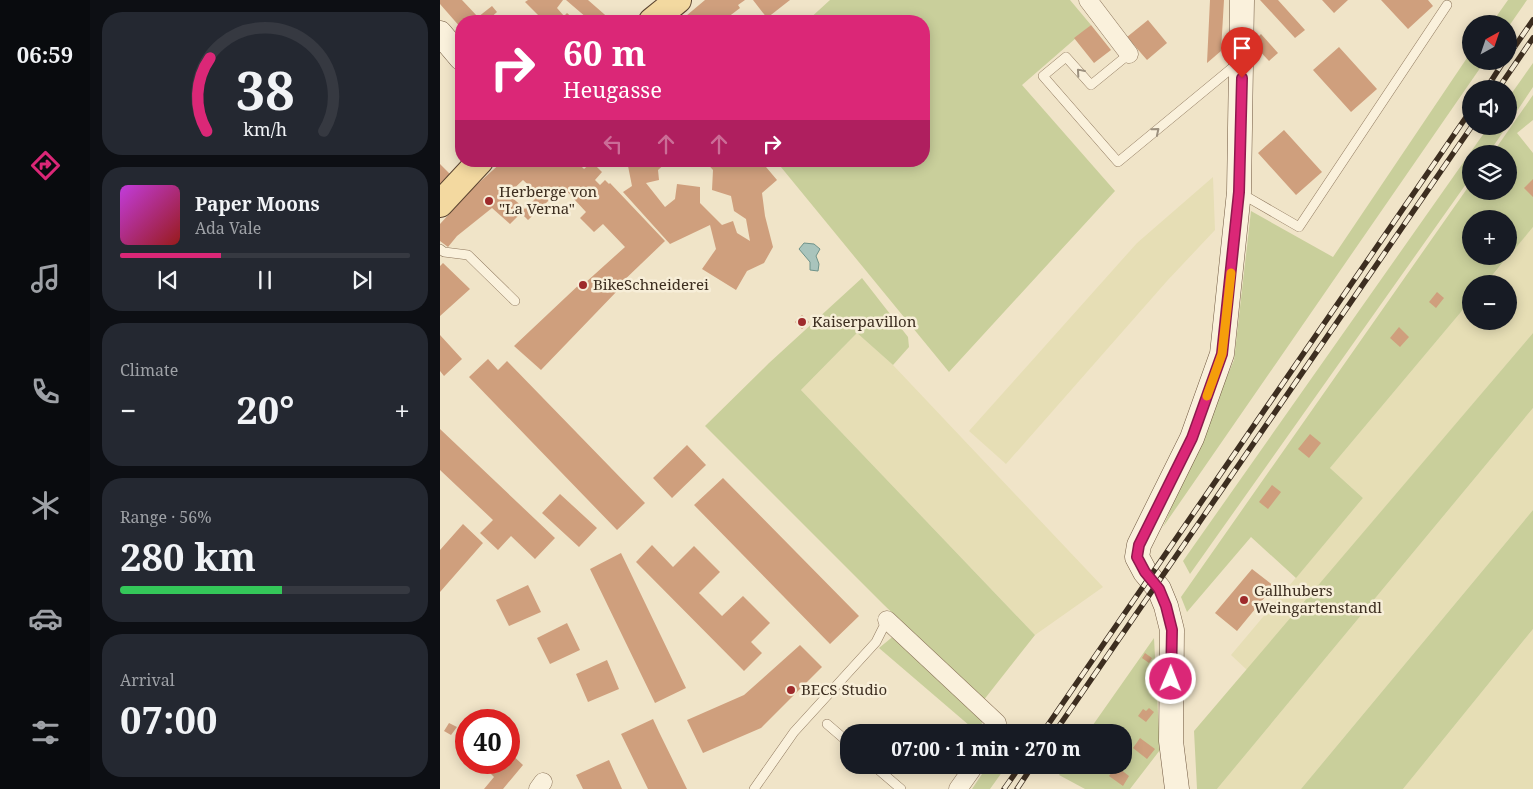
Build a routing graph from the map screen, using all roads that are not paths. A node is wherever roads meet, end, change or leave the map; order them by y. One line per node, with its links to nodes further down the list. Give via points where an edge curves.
1 (1088, 0): 4 (street)
2 (1242, 0): 5 (street)
3 (1447, 5): 7 (lane, via 1299,227)
4 (1129, 54): 5 (lane, one-way to 5, via 1091,85 1066,57 1043,76 1118,162)
5 (1242, 59): 7 (street)
6 (474, 167): 8 (main road)
7 (1239, 192): 20 (street, via 1222,354 1192,438 1139,545 1137,557 1159,589 1172,630 1171,741)
8 (440, 204)
9 (440, 249): 10 (lane, via 468,255)
10 (515, 301)
11 (887, 620): 13 (street); 17 (lane, via 876,642 794,732)
12 (827, 724): 14 (lane)
13 (997, 724)
14 (840, 735)
15 (884, 774): 18 (lane)
16 (969, 774): 19 (street)
17 (754, 789)
18 (901, 789)
19 (958, 789)
20 (1177, 789)

